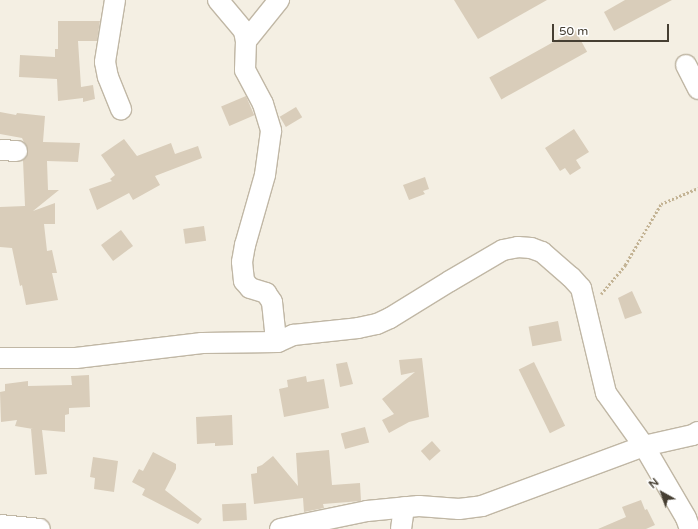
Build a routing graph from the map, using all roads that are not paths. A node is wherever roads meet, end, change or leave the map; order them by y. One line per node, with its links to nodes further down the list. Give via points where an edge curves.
1 (115, 0): 7 (street, via 106,62 108,77)
2 (218, 0): 4 (street, via 244,31)
3 (279, 0): 4 (street)
4 (246, 41): 8 (street, via 245,70 263,104 271,131 265,175 245,245 242,262 244,282 250,288 266,293 272,302)
5 (686, 65): 6 (street)
6 (698, 89)
7 (122, 110)
8 (278, 342): 9 (street, via 202,343 76,358); 11 (street, via 293,335 377,324 504,250 518,247 542,252 581,288 606,393)
9 (0, 358)
10 (698, 432): 11 (street)
11 (644, 446): 12 (street, via 482,506 459,509); 17 (street)
12 (404, 507): 15 (street, via 367,511); 16 (street)
13 (0, 525): 14 (street)
14 (40, 529)
15 (280, 529)
16 (401, 529)
17 (690, 529)

